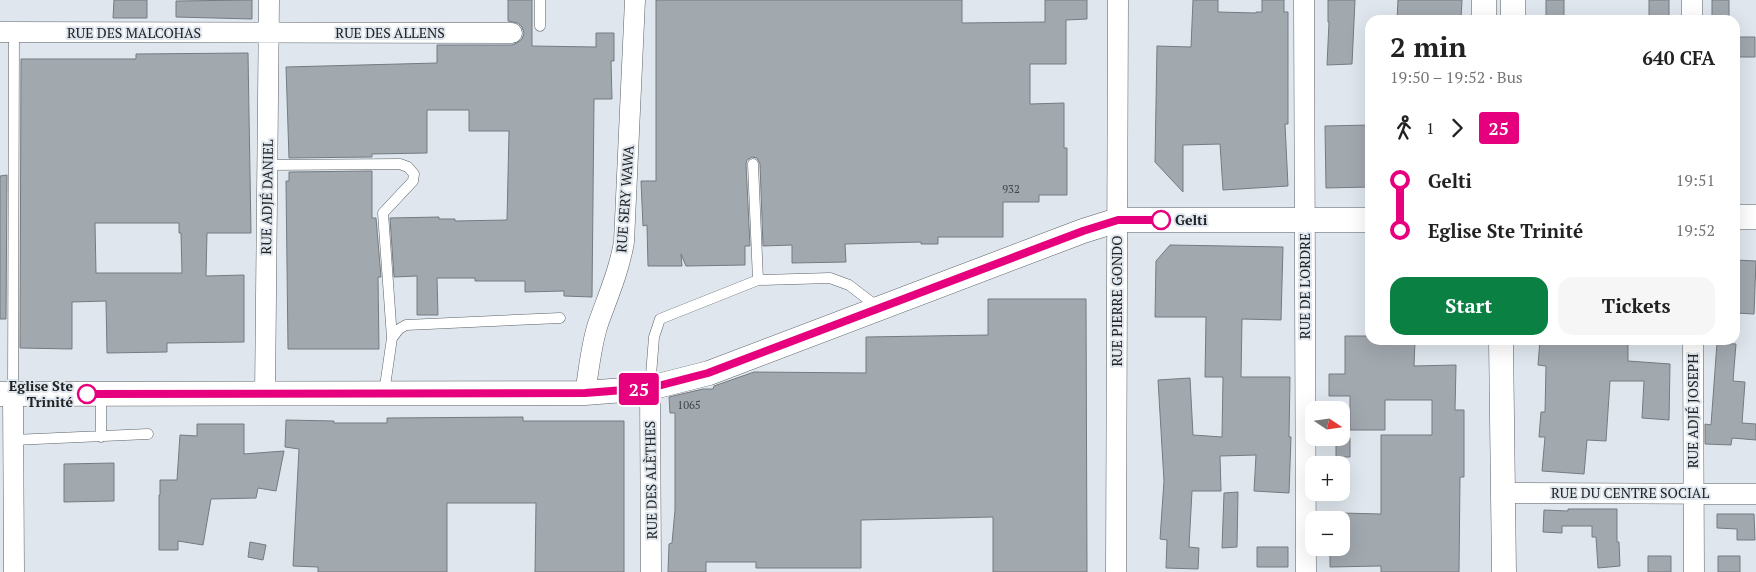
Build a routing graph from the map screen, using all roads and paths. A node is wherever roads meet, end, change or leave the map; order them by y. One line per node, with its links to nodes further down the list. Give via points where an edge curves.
1 (269, 0): 15 (street, RUE ADJÉ DANIEL)
2 (540, 0): 12 (lane)
3 (635, 0): 30 (street, RUE SERY WAWA, via 624,242 614,285 597,325)
4 (1118, 0): 20 (street, RUE PIERRE GONDO)
5 (1304, 0): 21 (street, RUE DE L'ORDRE)
6 (1484, 0): 9 (street)
7 (1512, 0): 10 (street)
8 (1692, 0): 11 (street)
9 (1484, 15)
10 (1513, 15)
11 (1692, 15)
12 (540, 26)
13 (7, 32): 15 (street, RUE DES MALCOHAS); 31 (lane)
14 (512, 32): 15 (street, RUE DES ALLENS)
15 (269, 33): 17 (street, RUE ADJÉ DANIEL)
16 (753, 164): 23 (lane)
17 (267, 165): 26 (lane, via 400,164 414,174 413,181 383,212); 34 (street, RUE ADJÉ DANIEL)
18 (1740, 218): 19 (street)
19 (1756, 218)
20 (1118, 220): 21 (street); 24 (street); 43 (street, RUE PIERRE GONDO)
21 (1304, 220): 22 (street); 44 (street, RUE DE L'ORDRE)
22 (1365, 220)
23 (758, 280): 24 (lane, via 830,278 849,285); 29 (lane, via 660,319 654,337)
24 (879, 308): 29 (street, via 708,373)
25 (560, 318): 26 (lane, via 406,325 399,328)
26 (392, 338): 33 (lane)
27 (1501, 345): 38 (street)
28 (1693, 345): 39 (street, RUE ADJÉ JOSEPH)
29 (650, 388): 30 (street); 42 (street, RUE DES ALÈTHES)
30 (585, 393): 33 (street)
31 (6, 394): 32 (street); 37 (street)
32 (101, 394): 34 (street); 36 (lane)
33 (384, 394): 34 (street)
34 (265, 395)
35 (148, 434): 36 (lane)
36 (101, 437): 37 (lane)
37 (13, 440): 41 (street)
38 (1504, 493): 39 (street, RUE DU CENTRE SOCIAL); 45 (street)
39 (1694, 494): 40 (street, RUE DU CENTRE SOCIAL); 46 (street, RUE ADJÉ JOSEPH)
40 (1756, 494)
41 (14, 572)
42 (651, 572)
43 (1116, 572)
44 (1306, 572)
45 (1504, 572)
46 (1694, 572)

